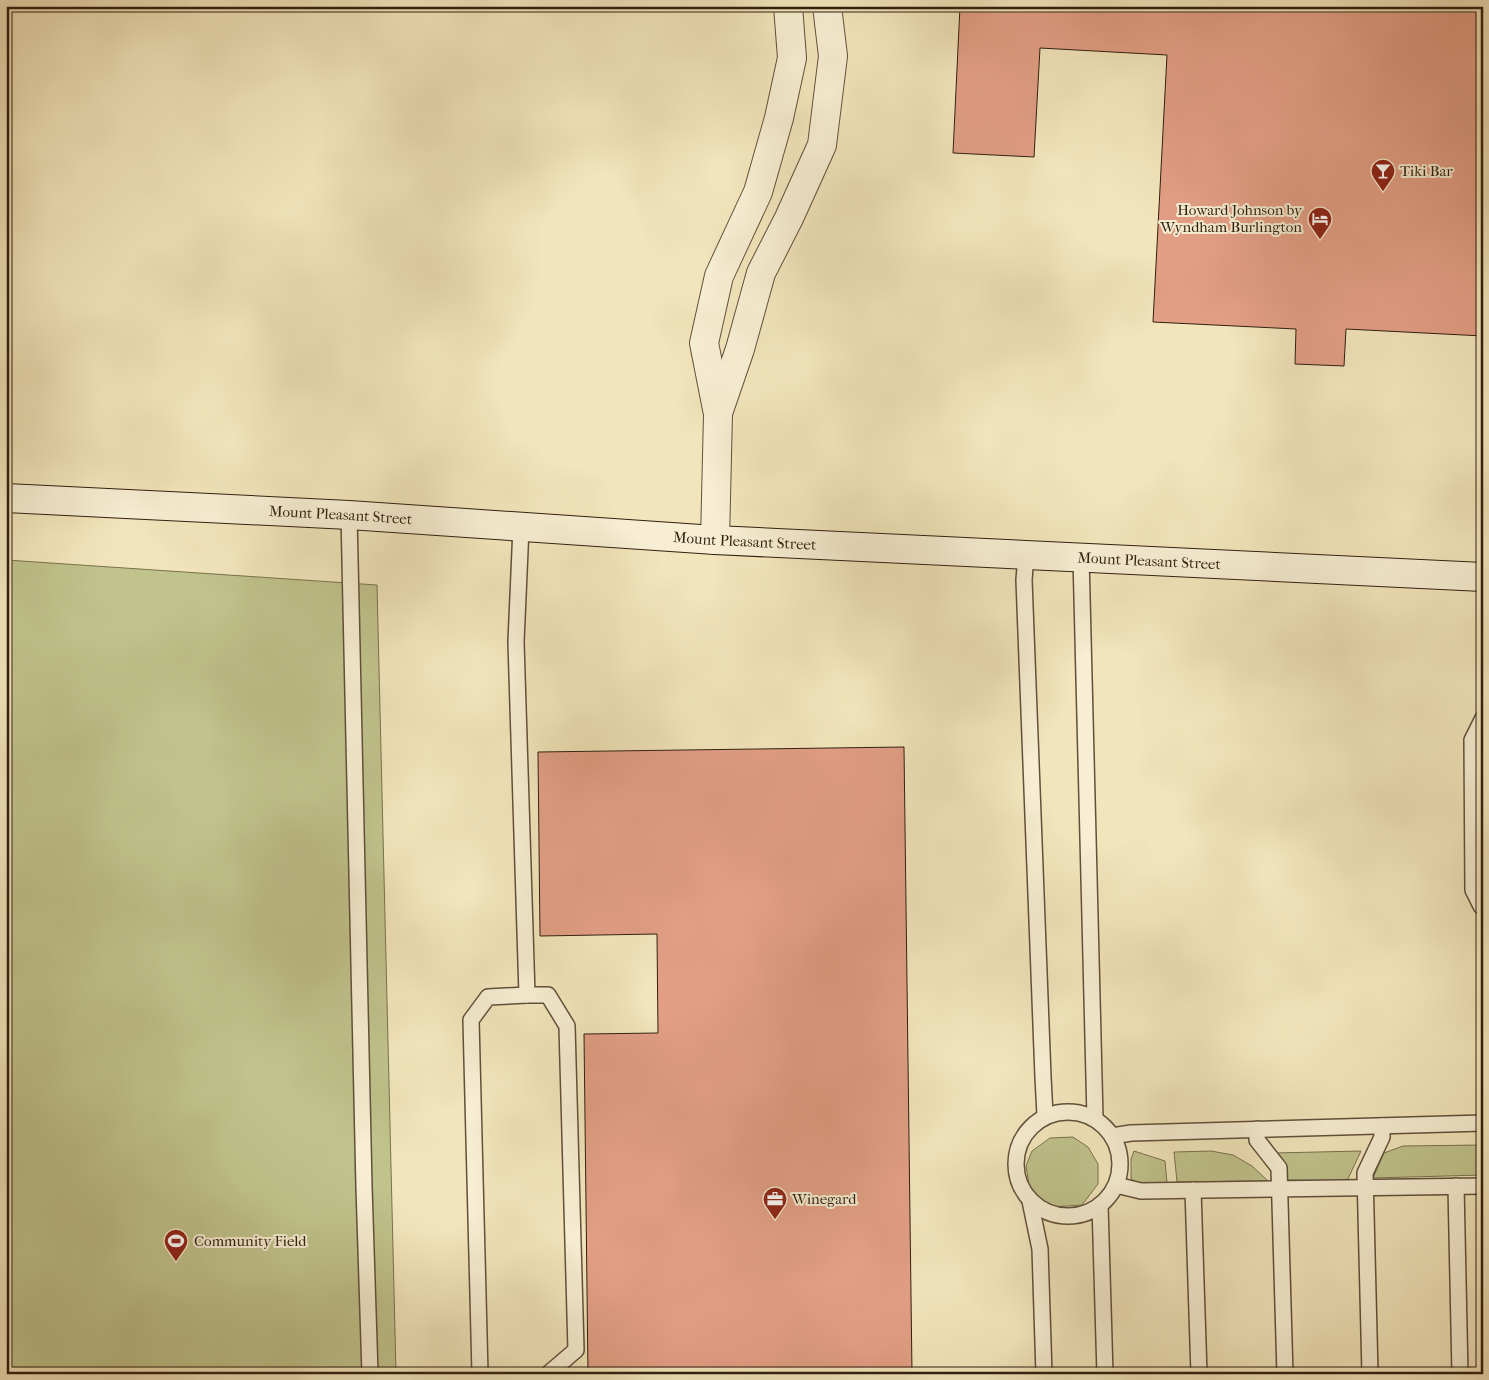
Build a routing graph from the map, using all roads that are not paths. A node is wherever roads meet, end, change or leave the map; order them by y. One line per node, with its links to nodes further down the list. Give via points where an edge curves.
1 (788, 6): 3 (main road, via 792,58 779,118 758,192 719,276 704,344)
2 (827, 6): 3 (main road, via 833,56 822,145 761,273)
3 (718, 414): 7 (main road)
4 (6, 498): 5 (main road, Mount Pleasant Street)
5 (349, 515): 6 (main road, Mount Pleasant Street); 28 (lane)
6 (521, 527): 7 (main road, Mount Pleasant Street); 13 (lane, via 516,642)
7 (715, 540): 8 (main road, Mount Pleasant Street)
8 (1026, 554): 9 (main road, Mount Pleasant Street); 14 (lane, via 1024,580)
9 (1081, 557): 10 (main road, Mount Pleasant Street); 15 (lane)
10 (1483, 577)
11 (1483, 718): 12 (lane, via 1472,740 1473,890)
12 (1483, 906)
13 (527, 995): 29 (lane, via 488,997 471,1020); 30 (lane, via 548,995 568,1026 576,1350)
14 (1046, 1116): 15 (lane, via 1070,1111); 26 (lane, via 1026,1131 1015,1155 1017,1180)
15 (1094, 1118): 19 (lane)
16 (1483, 1124): 17 (lane)
17 (1382, 1126): 18 (lane); 23 (lane, via 1382,1138 1365,1173)
18 (1257, 1129): 19 (lane); 24 (lane, via 1257,1140 1279,1168)
19 (1112, 1136): 20 (lane, via 1120,1160)
20 (1116, 1185): 25 (lane, via 1140,1191); 27 (lane)
21 (1456, 1186): 22 (lane); 23 (lane); 36 (lane)
22 (1483, 1186)
23 (1365, 1188): 24 (lane); 35 (lane)
24 (1279, 1189): 25 (lane); 34 (lane)
25 (1194, 1190): 33 (lane)
26 (1030, 1201): 27 (lane, via 1052,1214 1077,1216); 31 (lane, via 1040,1249)
27 (1100, 1205): 32 (lane)
28 (370, 1374)
29 (480, 1374)
30 (548, 1374)
31 (1044, 1374)
32 (1105, 1374)
33 (1199, 1374)
34 (1285, 1374)
35 (1370, 1374)
36 (1460, 1374)

